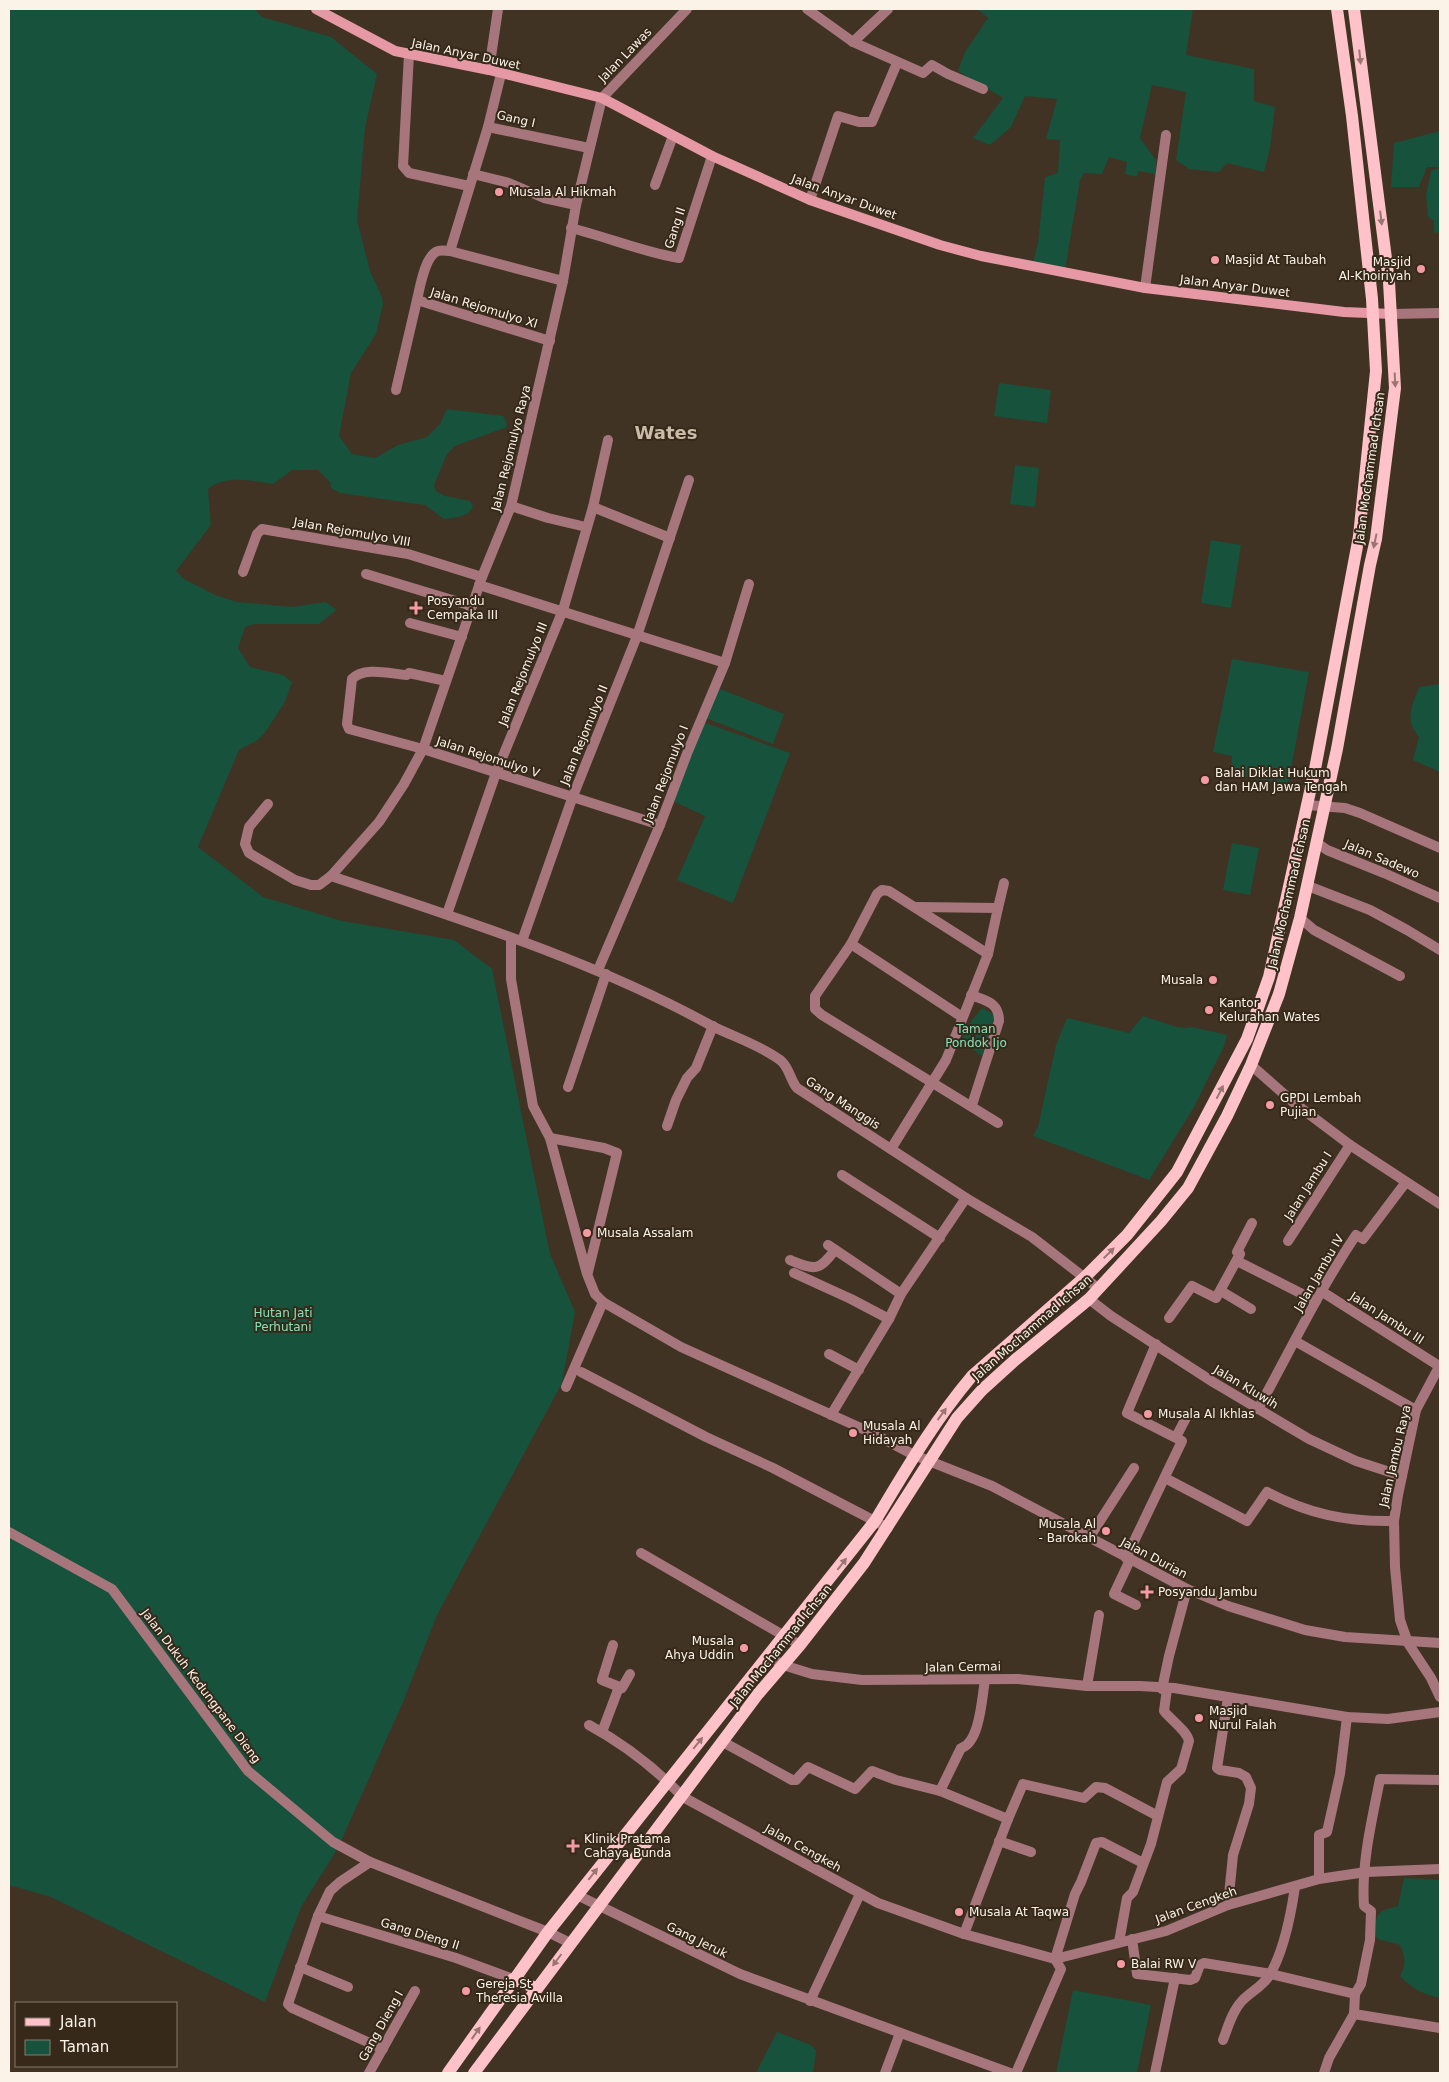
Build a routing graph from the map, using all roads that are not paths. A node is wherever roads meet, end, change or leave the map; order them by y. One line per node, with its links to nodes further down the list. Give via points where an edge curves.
1 (316, 9): 9 (street, Jalan Anyar Duwet, via 395,52)
2 (498, 9): 11 (street)
3 (687, 9): 14 (street, Jalan Lawas)
4 (807, 9): 8 (street)
5 (888, 9): 8 (street)
6 (1337, 9): 30 (main road, Jalan Mochammad Ichsan)
7 (1354, 9): 32 (main road, Jalan Mochammad Ichsan, one-way to 32)
8 (852, 42): 10 (street)
9 (409, 54): 11 (street, Jalan Anyar Duwet); 22 (street, via 403,166 409,173)
10 (897, 63): 13 (street, via 923,74 932,66); 23 (street, via 872,122 838,116)
11 (488, 70): 12 (street, Jalan Anyar Duwet)
12 (501, 74): 14 (street, Jalan Anyar Duwet); 15 (street, Gang I)
13 (983, 89)
14 (602, 98): 17 (street, Jalan Anyar Duwet); 18 (street, Jalan Rejomulyo Raya)
15 (488, 127): 18 (street, Gang I); 20 (street)
16 (1166, 135): 28 (street)
17 (673, 136): 19 (street, Jalan Anyar Duwet); 21 (street)
18 (589, 148): 24 (street, Jalan Rejomulyo Raya)
19 (712, 156): 23 (street, Jalan Anyar Duwet); 25 (street, Gang II, via 679,258)
20 (473, 174): 22 (street); 24 (street, via 509,183 544,198)
21 (655, 185)
22 (469, 186): 26 (street)
23 (810, 200): 28 (street, Jalan Anyar Duwet, via 981,256)
24 (576, 204): 25 (street, Jalan Rejomulyo Raya)
25 (571, 228): 27 (street, Jalan Rejomulyo Raya)
26 (450, 251): 27 (street); 29 (street, Jalan Rejomulyo XI, via 439,250 432,254)
27 (563, 282): 33 (street, Jalan Rejomulyo Raya)
28 (1145, 288): 30 (street, Jalan Anyar Duwet)
29 (416, 300): 33 (street, Jalan Rejomulyo XI); 34 (street)
30 (1373, 313): 32 (street, Jalan Anyar Duwet); 56 (main road, Jalan Mochammad Ichsan, via 1376,372 1359,536)
31 (1440, 313): 32 (street)
32 (1392, 314): 57 (main road, Jalan Mochammad Ichsan, one-way to 57, via 1395,388 1376,539)
33 (550, 341): 37 (street, Jalan Rejomulyo Raya)
34 (396, 390)
35 (608, 440): 38 (street, Jalan Rejomulyo III)
36 (689, 480): 40 (street, Jalan Rejomulyo II)
37 (511, 506): 39 (street); 43 (street, Jalan Rejomulyo Raya)
38 (593, 507): 39 (street, Jalan Rejomulyo III); 40 (street)
39 (586, 526): 46 (street, Jalan Rejomulyo III)
40 (670, 538): 49 (street, Jalan Rejomulyo II)
41 (243, 572): 43 (street, Jalan Rejomulyo VIII, via 257,534 262,529 408,554)
42 (366, 574): 45 (street)
43 (481, 581): 45 (street, Jalan Rejomulyo Raya); 46 (street)
44 (749, 584): 50 (street, Jalan Rejomulyo I)
45 (472, 606): 48 (street, Jalan Rejomulyo Raya)
46 (563, 610): 49 (street); 53 (street, Jalan Rejomulyo III)
47 (410, 623): 48 (street)
48 (462, 636): 51 (street, Jalan Rejomulyo Raya)
49 (637, 636): 50 (street); 54 (street, Jalan Rejomulyo II)
50 (725, 663): 58 (street, Jalan Rejomulyo I)
51 (446, 681): 52 (street, Jalan Rejomulyo Raya); 52 (street, Jalan Rejomulyo V, via 409,673 365,672 352,679 349,729)
52 (423, 749): 53 (street, Jalan Rejomulyo V); 61 (street, Jalan Rejomulyo Raya, via 379,822)
53 (496, 773): 54 (street, Jalan Rejomulyo V); 67 (street, Jalan Rejomulyo III)
54 (573, 796): 58 (street, Jalan Rejomulyo V); 70 (street, Jalan Rejomulyo II)
55 (268, 804): 61 (street, Jalan Rejomulyo Raya, via 249,827 245,844 249,853 295,880 311,885 319,885)
56 (1307, 805): 57 (street); 83 (main road, Jalan Mochammad Ichsan, one-way to 56, via 1248,1039 1269,978)
57 (1324, 805): 59 (main road, Jalan Mochammad Ichsan); 60 (street, via 1360,813)
58 (660, 825): 74 (street, Jalan Rejomulyo I)
59 (1316, 842): 63 (main road, Jalan Mochammad Ichsan); 64 (street, Jalan Sadewo, via 1327,850)
60 (1440, 848)
61 (330, 876): 67 (street, Gang Manggis)
62 (1004, 883): 66 (street)
63 (1308, 886): 68 (main road, Jalan Mochammad Ichsan); 72 (street, via 1370,910)
64 (1440, 898)
65 (916, 907): 66 (street); 71 (street, via 882,890); 73 (street)
66 (998, 908): 73 (street)
67 (447, 914): 69 (street, Gang Manggis)
68 (1300, 918): 75 (street, via 1314,930); 79 (main road, Jalan Mochammad Ichsan, via 1279,994)
69 (511, 938): 70 (street, Gang Manggis); 87 (street, via 511,979 533,1106)
70 (522, 941): 74 (street, Gang Manggis)
71 (851, 944): 77 (street); 80 (street, via 815,996 815,1009)
72 (1440, 950)
73 (988, 954): 76 (street)
74 (602, 972): 78 (street, Gang Manggis); 81 (street, Jalan Rejomulyo I)
75 (1400, 976)
76 (971, 995): 77 (street); 82 (street, via 996,1006 999,1011 999,1021)
77 (962, 1017): 80 (street, via 946,1060)
78 (713, 1026): 86 (street, via 696,1068 676,1100); 89 (street, Gang Manggis, via 781,1060 797,1088)
79 (1251, 1065): 84 (main road, Jalan Mochammad Ichsan); 88 (street)
80 (933, 1083): 82 (street); 89 (street)
81 (568, 1087)
82 (972, 1105): 85 (street)
83 (1212, 1109): 84 (main road); 101 (main road, Jalan Mochammad Ichsan, one-way to 83, via 1127,1235 1177,1172)
84 (1227, 1116): 103 (main road, Jalan Mochammad Ichsan, via 1188,1188)
85 (998, 1123)
86 (667, 1126)
87 (550, 1138): 100 (street); 100 (street, via 617,1153)
88 (1350, 1145): 91 (street); 96 (street, Jalan Jambu I)
89 (890, 1149): 92 (street, Gang Manggis)
90 (842, 1175): 95 (street)
91 (1406, 1182): 93 (street); 105 (street, Jalan Jambu IV, via 1363,1239 1356,1235)
92 (966, 1198): 95 (street); 101 (street, Gang Manggis, via 1032,1237)
93 (1440, 1204)
94 (1252, 1223): 98 (street, via 1237,1252 1240,1254)
95 (940, 1238): 106 (street)
96 (1288, 1241)
97 (790, 1260): 106 (street, via 818,1268 825,1263 831,1247)
98 (1237, 1261): 104 (street); 108 (street)
99 (794, 1273): 112 (street)
100 (587, 1274): 109 (street, via 595,1294)
101 (1085, 1277): 102 (main road, Jalan Mochammad Ichsan); 103 (street, Gang Manggis)
102 (1076, 1287): 107 (main road); 125 (main road, Jalan Mochammad Ichsan, one-way to 102, via 972,1376)
103 (1099, 1288): 107 (main road, Jalan Mochammad Ichsan)
104 (1221, 1291): 110 (street); 111 (street, via 1214,1298 1192,1286)
105 (1321, 1291): 108 (street, Jalan Jambu IV); 116 (street, Jalan Jambu III)
106 (901, 1294): 112 (street)
107 (1089, 1299): 114 (street, Jalan Kluwih); 126 (main road, Jalan Mochammad Ichsan, via 982,1390 957,1418)
108 (1316, 1301): 113 (street, Jalan Jambu IV)
109 (603, 1302): 119 (street); 123 (street, Jalan Durian, via 681,1347)
110 (1251, 1309)
111 (1170, 1318)
112 (888, 1319): 117 (street)
113 (1295, 1341): 120 (street, Jalan Jambu IV); 121 (street)
114 (1156, 1344): 120 (street, Jalan Kluwih); 124 (street, via 1127,1413)
115 (829, 1354): 117 (street)
116 (1440, 1366): 121 (street, Jalan Jambu Raya)
117 (859, 1370): 123 (street)
118 (581, 1372): 130 (street)
119 (566, 1387)
120 (1258, 1409): 128 (street, Jalan Kluwih, via 1332,1451)
121 (1416, 1410): 128 (street, Jalan Jambu Raya)
122 (1188, 1414): 124 (street)
123 (832, 1415): 125 (street, Jalan Durian)
124 (1176, 1437): 129 (street, via 1182,1442)
125 (914, 1455): 126 (street, Jalan Durian); 130 (main road, Jalan Mochammad Ichsan)
126 (929, 1462): 132 (main road, Jalan Mochammad Ichsan); 134 (street, Jalan Durian, via 992,1486)
127 (1134, 1468): 134 (street)
128 (1402, 1476): 131 (street, Jalan Jambu Raya)
129 (1165, 1478): 131 (street, via 1247,1521 1267,1492 1318,1514 1369,1522); 136 (street)
130 (875, 1521): 132 (street); 140 (main road, Jalan Mochammad Ichsan, one-way to 130)
131 (1394, 1521): 141 (street, Jalan Jambu Raya, via 1396,1591 1400,1620)
132 (888, 1528): 144 (main road, Jalan Mochammad Ichsan)
133 (9, 1532): 167 (street, Jalan Dukuh Kedungpane Dieng, via 112,1588 248,1771 333,1842)
134 (1089, 1538): 136 (street, Jalan Durian)
135 (641, 1554): 140 (street)
136 (1128, 1559): 137 (street, Jalan Durian); 138 (street, via 1114,1594)
137 (1187, 1589): 141 (street, Jalan Durian, via 1306,1630); 151 (street, via 1169,1656)
138 (1136, 1605)
139 (1099, 1614): 149 (street)
140 (784, 1634): 144 (street); 145 (main road, Jalan Mochammad Ichsan)
141 (1408, 1643): 142 (street, Jalan Durian); 152 (street, Jalan Jambu Raya)
142 (1440, 1643)
143 (613, 1645): 150 (street, via 601,1678)
144 (800, 1645): 146 (main road, Jalan Mochammad Ichsan)
145 (768, 1656): 146 (street, Jalan Cermai); 159 (main road, Jalan Mochammad Ichsan, one-way to 145)
146 (783, 1666): 148 (street, Jalan Cermai, via 812,1674 862,1680); 158 (main road, Jalan Mochammad Ichsan)
147 (630, 1674): 150 (street, via 624,1688)
148 (985, 1680): 149 (street, Jalan Cermai, via 1018,1679); 161 (street, via 975,1736 961,1748)
149 (1087, 1686): 151 (street, Jalan Cermai)
150 (619, 1687): 157 (street)
151 (1164, 1689): 153 (street, Jalan Cermai); 163 (street, via 1164,1711 1185,1732 1189,1741 1181,1769 1167,1782)
152 (1440, 1697)
153 (1228, 1698): 155 (street, Jalan Cermai); 175 (street, via 1217,1768 1246,1777 1251,1788 1233,1855)
154 (1440, 1712): 155 (street, Jalan Cermai, via 1388,1719)
155 (1347, 1717): 171 (street, via 1340,1774 1327,1832 1319,1835)
156 (589, 1725): 157 (street, Jalan Cengkeh)
157 (602, 1732): 159 (street, Jalan Cengkeh)
158 (723, 1742): 161 (street, via 794,1780 808,1767 854,1789 872,1771); 162 (main road, Jalan Mochammad Ichsan)
159 (667, 1780): 162 (street, Jalan Cengkeh); 174 (main road, Jalan Mochammad Ichsan, one-way to 159)
160 (1440, 1780): 170 (street, via 1380,1779)
161 (940, 1791): 164 (street)
162 (683, 1797): 173 (street, Jalan Cengkeh); 176 (main road, Jalan Mochammad Ichsan)
163 (1158, 1816): 164 (street, via 1105,1788 1096,1788 1084,1798 1023,1784); 168 (street)
164 (1008, 1819): 165 (street)
165 (999, 1841): 166 (street); 179 (street)
166 (1032, 1852)
167 (370, 1862): 177 (street, via 334,1886); 178 (street, Jalan Dukuh Kedungpane Dieng)
168 (1143, 1863): 181 (street, via 1134,1892 1128,1898); 183 (street, via 1096,1842 1075,1894)
169 (1440, 1869): 170 (street, Jalan Cengkeh)
170 (1366, 1872): 171 (street, Jalan Cengkeh); 191 (street, via 1364,1906 1371,1911 1370,1940 1361,1984)
171 (1319, 1879): 172 (street, Jalan Cengkeh)
172 (1295, 1887): 175 (street, Jalan Cengkeh); 185 (street, via 1286,1934)
173 (860, 1894): 179 (street, Jalan Cengkeh); 192 (street)
174 (577, 1895): 176 (street, Gang Jeruk); 178 (main road, Jalan Mochammad Ichsan)
175 (1228, 1905): 180 (street, Jalan Cengkeh, via 1166,1931)
176 (598, 1907): 182 (main road, Jalan Mochammad Ichsan); 192 (street, Gang Jeruk, via 740,1974)
177 (318, 1916): 184 (street); 187 (street, Gang Dieng II)
178 (548, 1932): 182 (street, Jalan Dukuh Kedungpane Dieng); 187 (main road, Jalan Mochammad Ichsan)
179 (964, 1934): 183 (street, Jalan Cengkeh)
180 (1132, 1938): 181 (street, Jalan Cengkeh); 186 (street, via 1136,1974)
181 (1119, 1942): 183 (street, Jalan Cengkeh)
182 (570, 1943): 189 (main road, Jalan Mochammad Ichsan, one-way to 189)
183 (1055, 1959): 203 (street, via 1061,1969)
184 (300, 1967): 188 (street); 197 (street, via 288,2003 290,2007)
185 (1271, 1974): 186 (street, via 1204,1963 1195,1978); 191 (street); 196 (street, via 1238,2007)
186 (1175, 1978): 204 (street)
187 (513, 1979): 189 (main road); 199 (main road, Jalan Mochammad Ichsan, one-way to 187)
188 (348, 1987)
189 (536, 1988): 200 (main road, Jalan Mochammad Ichsan)
190 (415, 1991): 197 (street, Gang Dieng I)
191 (1355, 1994): 193 (street)
192 (810, 2001): 195 (street, Gang Jeruk)
193 (1354, 2014): 194 (street); 205 (street)
194 (1440, 2028)
195 (900, 2033): 201 (street); 202 (street, Gang Jeruk)
196 (1223, 2040)
197 (383, 2049): 198 (street, Gang Dieng I)
198 (369, 2073)
199 (448, 2073)
200 (474, 2073)
201 (885, 2073)
202 (1010, 2073)
203 (1016, 2073)
204 (1155, 2073)
205 (1324, 2073)

